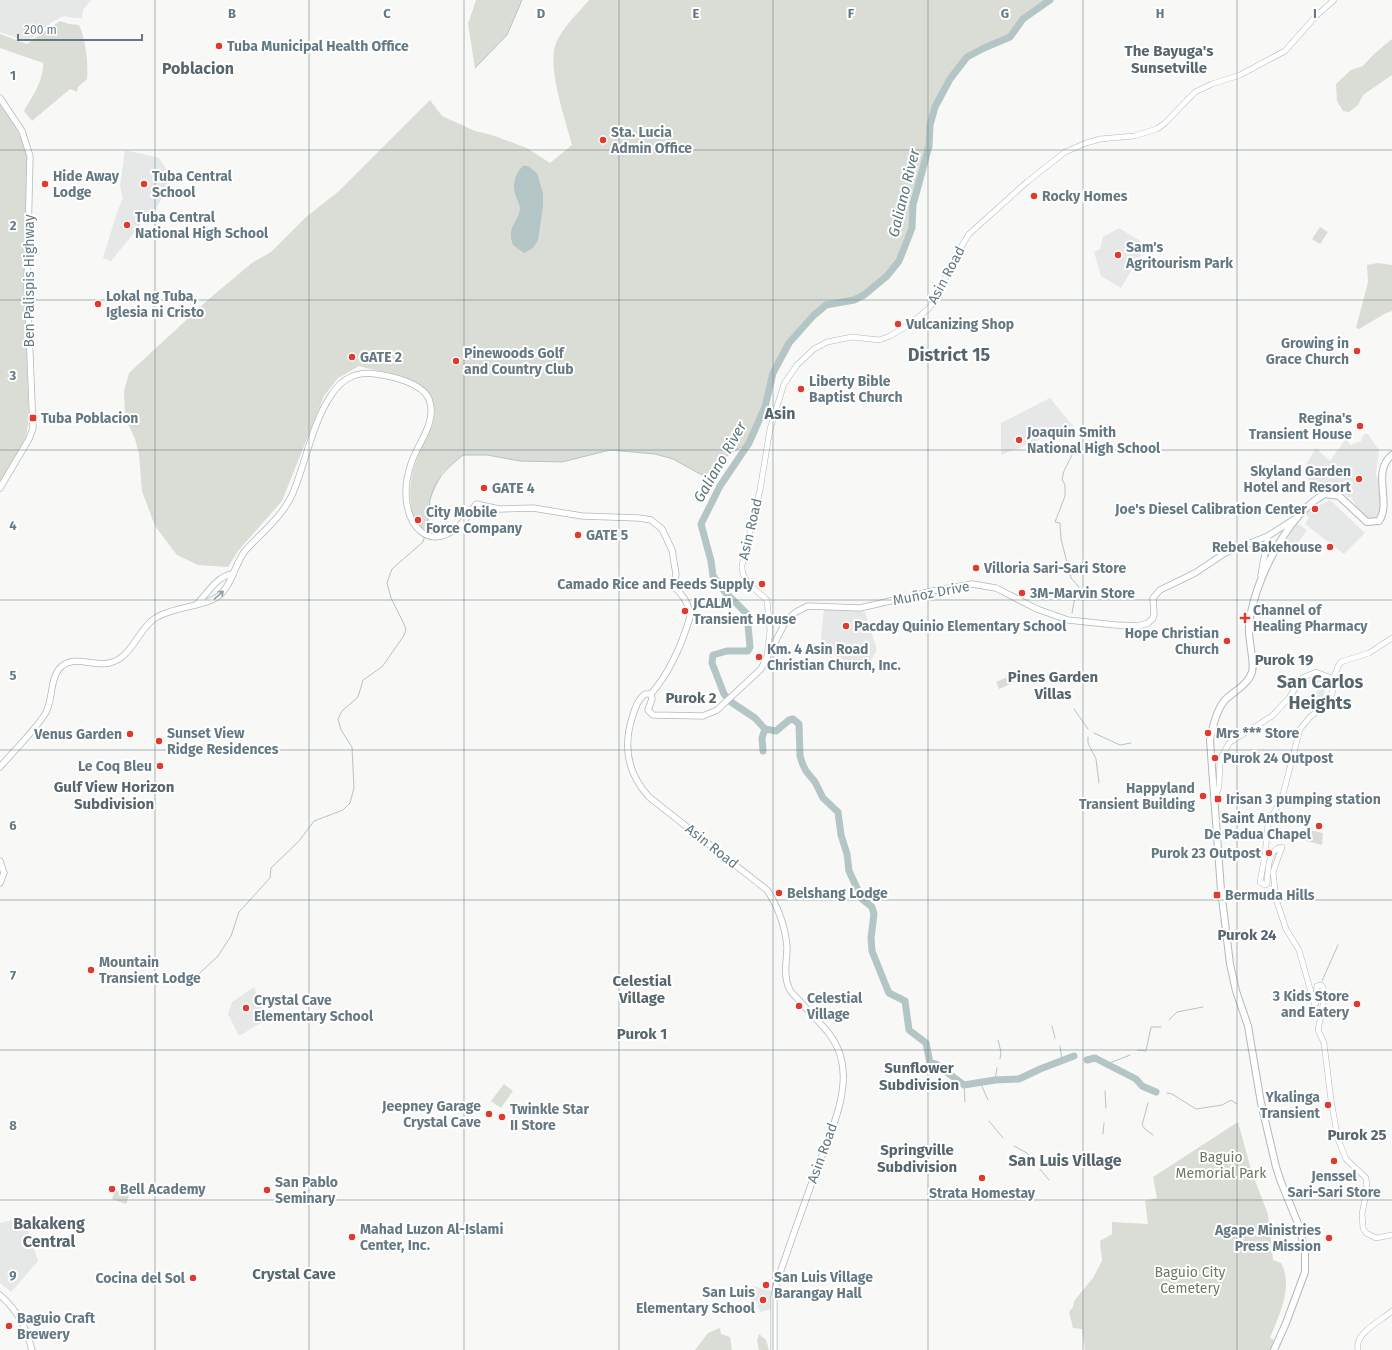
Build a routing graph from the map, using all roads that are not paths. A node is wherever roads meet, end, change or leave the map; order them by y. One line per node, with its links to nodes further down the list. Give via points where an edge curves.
1 (1334, 0): 11 (street, Asin Road, via 1285,51 1240,75 1195,92 1157,129 1134,136 1093,141 1065,152 969,234 955,256 936,299 912,322 879,340 852,337 827,342 814,349 793,370 784,384 770,429 760,490 741,572 767,600 770,631)
2 (0, 98): 4 (main road, Ben Palispis Highway, via 22,131 30,156 27,269 28,350 33,428 26,445)
3 (1392, 455): 5 (highway, via 1384,469 1386,507 1379,521 1367,522 1339,496 1330,494 1316,499)
4 (0, 488)
5 (1297, 517): 6 (main road, Muñoz Drive); 8 (highway)
6 (1268, 536): 8 (main road); 11 (main road, Muñoz Drive, via 1225,553 1195,573 1160,590 1153,598 1153,618 1142,625 1068,620 1038,609 996,588 972,584 860,608 808,606 786,621)
7 (232, 574): 9 (main road, via 214,584); 9 (main road, one-way to 7, via 219,596); 13 (main road, Asin Road, via 246,551 290,499 332,393 350,377 362,372 382,375 413,385 429,399 430,424 410,465 406,489 409,513 421,533 439,537 459,527 476,504 510,510 550,509 566,515 595,518 639,518 651,520 662,529 669,541 675,562 674,587 685,598 690,617 672,664)
8 (1260, 580): 15 (highway, via 1251,608 1249,629 1252,673 1246,683 1223,703 1212,730 1210,749)
9 (197, 604): 14 (main road, via 156,617 130,649 114,661 99,664 72,662 62,667 54,680 49,707 43,719)
10 (1392, 638): 12 (street, via 1369,654 1341,662)
11 (767, 659): 13 (main road, via 721,707 703,716 650,714 648,710)
12 (1331, 681): 15 (street, via 1329,677 1316,672 1302,678 1272,716 1229,743 1220,760 1219,787); 18 (street, via 1334,686 1329,703 1310,716 1300,729 1282,798 1268,824 1260,880 1261,885 1267,884 1268,866 1273,854 1282,847 1273,872 1276,899 1286,929 1299,950 1314,1003 1318,1000 1318,986 1323,987 1324,1000 1318,1030 1324,1043 1338,1139 1346,1159 1366,1178 1368,1184 1362,1214 1363,1228 1366,1233 1376,1238)
13 (651, 694): 22 (main road, Asin Road, via 645,694 637,703 628,730 627,750 634,777 649,797 767,890 776,903 782,921 787,947 786,973 790,989 826,1029 841,1057 844,1084 842,1092 777,1282 774,1297)
14 (0, 766)
15 (1214, 800): 23 (highway, via 1230,964 1248,1026 1261,1103 1276,1167 1299,1226 1305,1251 1305,1272)
16 (0, 861): 17 (main road, via 4,873)
17 (0, 883)
18 (1392, 1235)
19 (0, 1295): 21 (main road, via 12,1305 25,1324)
20 (1392, 1311): 24 (street, via 1360,1336)
21 (32, 1350)
22 (774, 1350)
23 (1274, 1350)
24 (1358, 1350)

